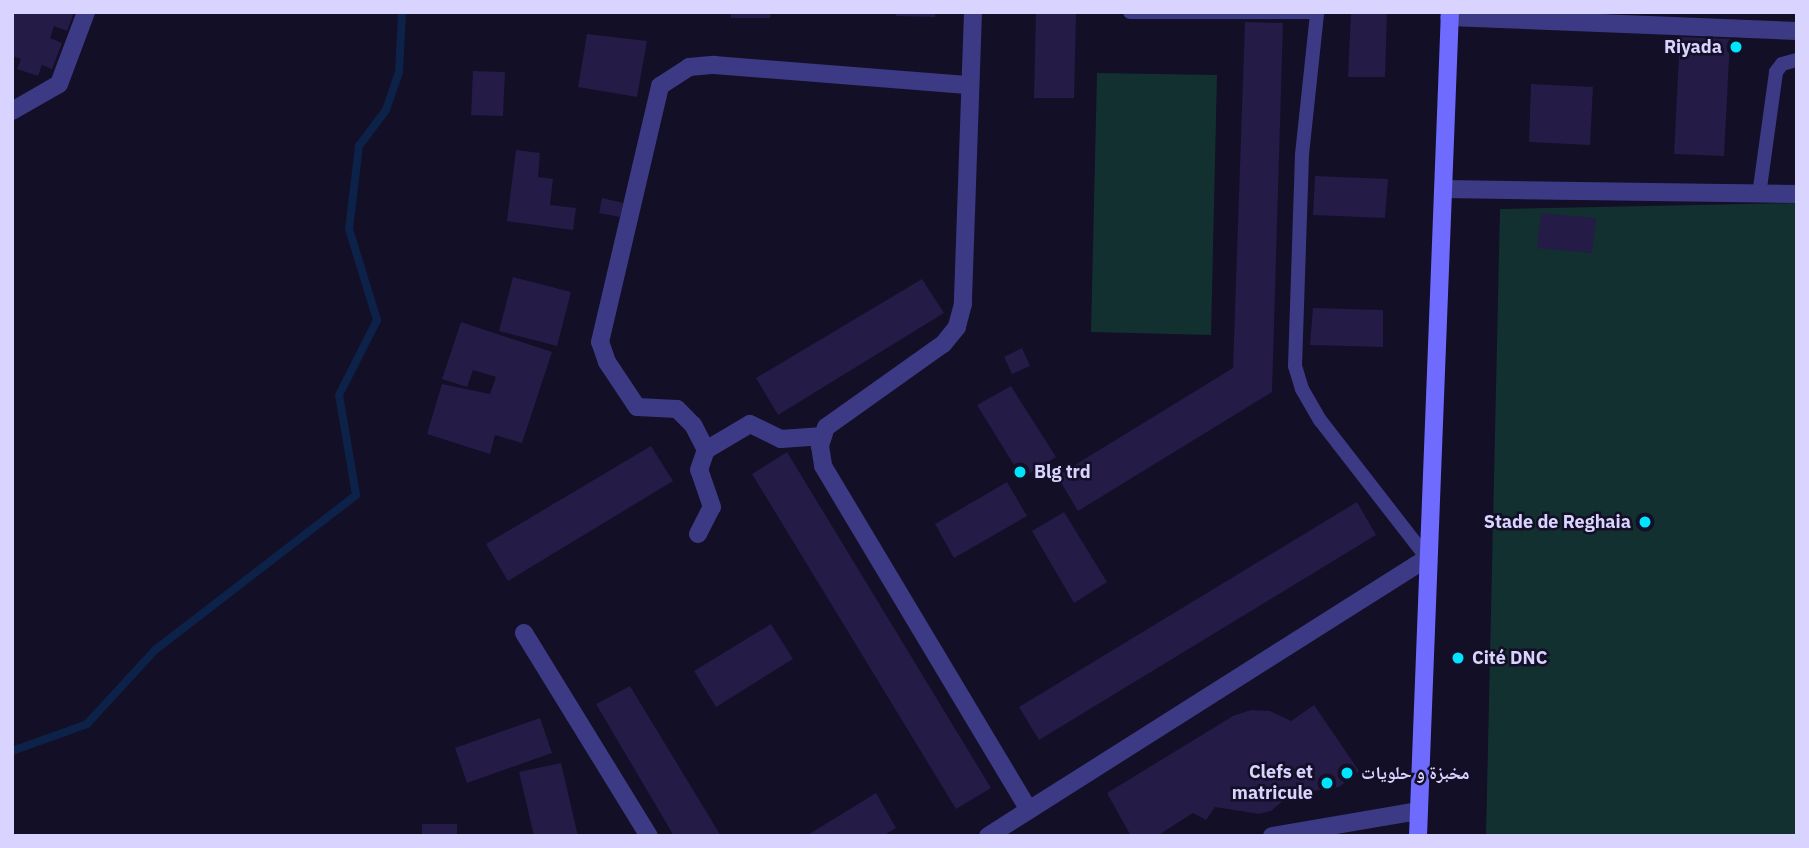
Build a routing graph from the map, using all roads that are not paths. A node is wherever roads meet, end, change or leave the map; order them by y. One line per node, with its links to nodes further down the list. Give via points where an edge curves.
1 (86, 12): 9 (street, via 59,83)
2 (973, 12): 8 (street)
3 (1130, 12): 4 (lane)
4 (1317, 13): 16 (lane, via 1302,155 1295,366 1301,389 1320,420)
5 (1450, 15): 6 (street); 10 (main road)
6 (1797, 31)
7 (1797, 60): 12 (lane, via 1782,64 1776,72)
8 (971, 85): 13 (street, via 963,304 957,327 943,344 826,427); 14 (street, via 715,65 689,67 660,86 600,342 607,362 637,407 677,409 693,425)
9 (12, 111)
10 (1443, 189): 12 (street); 16 (main road)
11 (1797, 194): 12 (street)
12 (1759, 195)
13 (822, 436): 14 (street, via 781,439 750,424); 18 (street, via 823,466)
14 (706, 450): 15 (street, via 699,470 712,507)
15 (698, 534)
16 (1427, 558): 18 (street); 19 (main road)
17 (524, 633): 20 (street)
18 (1029, 810): 21 (street)
19 (1419, 811): 22 (street); 23 (main road)
20 (649, 836)
21 (988, 836)
22 (1272, 836)
23 (1418, 836)

